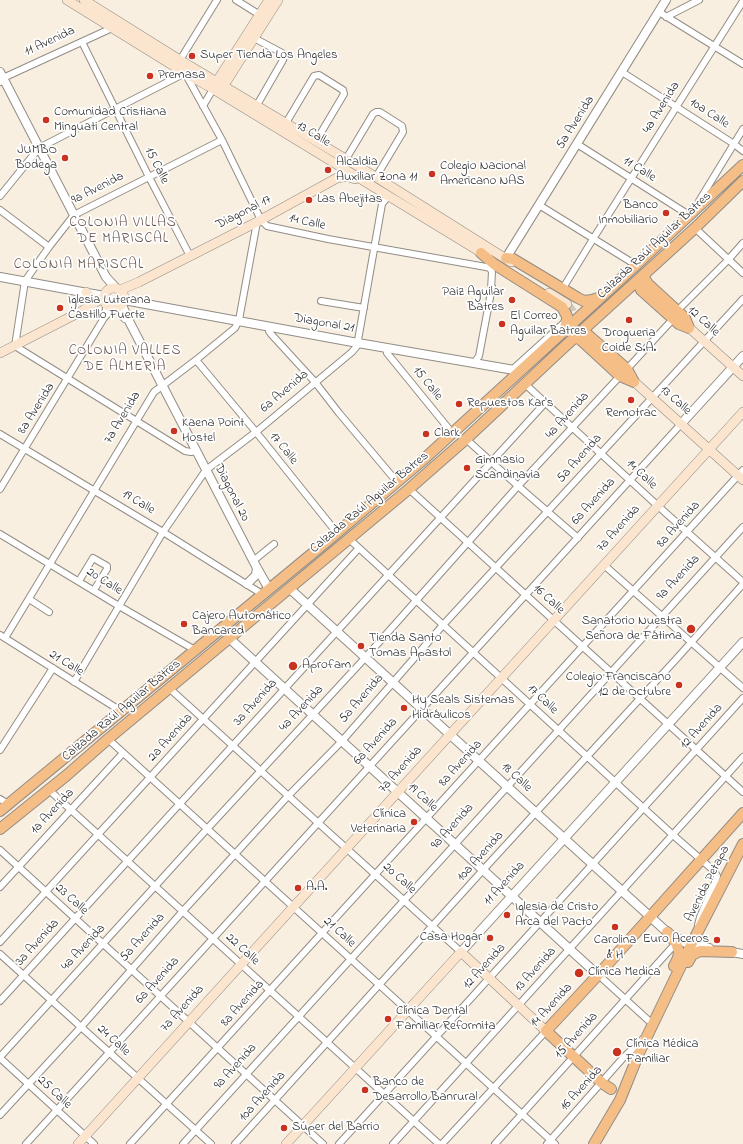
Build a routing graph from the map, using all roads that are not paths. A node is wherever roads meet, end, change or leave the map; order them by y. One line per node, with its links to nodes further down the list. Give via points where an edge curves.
1 (67, 0): 12 (main road, 13 Calle)
2 (84, 0): 16 (main road, 13 Calle)
3 (217, 0): 16 (street)
4 (236, 0): 11 (street)
5 (270, 0): 11 (main road)
6 (278, 0): 13 (main road)
7 (666, 0): 10 (street, 5a Avenida)
8 (699, 0): 10 (street)
9 (743, 1): 15 (street, 4a Avenida)
10 (663, 14): 15 (street); 18 (street, 5a Avenida)
11 (260, 15): 21 (main road)
12 (112, 28): 14 (street, 11 Avenida); 19 (main road, 13 Calle)
13 (254, 38): 21 (main road); 22 (street, via 284,56)
14 (82, 42): 20 (street, 11 Avenida); 25 (street, 15 Calle)
15 (714, 46): 17 (street); 24 (street, 4a Avenida)
16 (180, 60): 21 (main road, 13 Calle)
17 (743, 64)
18 (622, 72): 24 (street, 10a Calle); 30 (street, 5a Avenida)
19 (185, 73): 21 (main road, 13 Calle); 23 (street); 25 (street)
20 (1, 77): 32 (street, Diagonal 20)
21 (218, 87): 22 (main road, 13 Calle); 23 (street); 39 (main road, 13 Calle)
22 (256, 105): 26 (main road, 13 Calle)
23 (203, 106): 28 (street)
24 (676, 106): 31 (street, 10a Calle); 38 (street, 4a Avenida)
25 (115, 109): 32 (street); 36 (street, 15 Calle)
26 (286, 123): 29 (main road, 13 Calle); 29 (street, via 314,76 319,75 343,90 344,94)
27 (743, 129): 31 (street)
28 (222, 140): 36 (street, 9a Avenida); 47 (street)
29 (316, 141): 34 (main road, 13 Calle)
30 (577, 144): 38 (street, 11 Calle); 43 (street, 5a Avenida)
31 (734, 144): 33 (street, 10a Calle); 45 (street)
32 (39, 148): 41 (street); 46 (street, Diagonal 20)
33 (743, 151)
34 (346, 159): 37 (main road, 13 Calle); 37 (street, via 373,114 380,112 402,126 403,132)
35 (743, 165): 45 (main road, Calzada Raúl Aguilar Batres)
36 (149, 177): 46 (street, 9a Avenida); 54 (street, 15 Calle)
37 (376, 177): 55 (main road, 13 Calle)
38 (631, 178): 45 (street, 11 Calle); 49 (street, 4a Avenida)
39 (363, 181): 42 (main road, 13 Calle); 47 (main road, Diagonal 17, via 342,176)
40 (743, 182): 48 (main road, Calzada Raúl Aguilar Batres)
41 (0, 196)
42 (390, 197): 52 (street, via 382,204); 53 (main road, 13 Calle)
43 (539, 205): 49 (street); 55 (street, 5a Avenida)
44 (0, 210): 51 (street)
45 (691, 212): 57 (main road, Calzada Raúl Aguilar Batres)
46 (74, 215): 51 (street, 9a Avenida); 66 (street, Diagonal 20, via 106,277)
47 (259, 221): 52 (street, 14 Calle, via 268,226); 54 (main road, Diagonal 17); 73 (street)
48 (695, 228): 56 (street); 62 (main road, Calzada Raúl Aguilar Batres)
49 (593, 239): 57 (street); 63 (street, 4a Avenida)
50 (743, 243): 56 (street, 4a Avenida)
51 (49, 247): 61 (street, 9a Avenida)
52 (375, 247): 58 (street, 14 Calle); 70 (street)
53 (481, 253): 55 (main road, 13 Calle, via 568,301); 58 (main road)
54 (190, 256): 66 (main road, Diagonal 17)
55 (506, 258): 63 (main road, via 513,259)
56 (728, 260): 59 (street); 72 (street, 4a Avenida)
57 (636, 265): 65 (main road, Calzada Raúl Aguilar Batres)
58 (492, 266): 74 (main road, via 562,307); 87 (street, via 496,273 479,356)
59 (743, 273)
60 (0, 277): 61 (street, Diagonal 21)
61 (25, 281): 64 (street, Diagonal 21); 82 (street, 9a Avenida)
62 (642, 281): 72 (main road, via 641,290); 76 (main road, 12 Calle); 78 (main road, Calzada Raúl Aguilar Batres)
63 (563, 288): 65 (main road, via 584,301)
64 (86, 292): 66 (street, Diagonal 21); 69 (main road, via 92,298)
65 (601, 297): 77 (main road, Calzada Raúl Aguilar Batres)
66 (114, 299): 69 (main road, Diagonal 17); 71 (main road, Diagonal 17); 73 (street, Diagonal 21); 92 (street, 8a Avenida); 96 (street, Diagonal 20, via 129,321)
67 (743, 299): 80 (street, 5a Avenida)
68 (321, 301): 70 (street)
69 (92, 305): 71 (main road, Diagonal 17)
70 (364, 308): 81 (street)
71 (82, 311): 82 (main road, Diagonal 17)
72 (676, 315): 76 (main road, via 679,324); 90 (street, 4a Avenida)
73 (240, 320): 75 (street, Diagonal 21); 86 (street, 7a Avenida)
74 (567, 320): 77 (main road); 89 (street, Calzada Raúl Aguilar Batres)
75 (269, 326): 81 (street, Diagonal 21); 93 (street, via 271,334)
76 (689, 328): 80 (main road, 12 Calle)
77 (564, 332): 89 (main road, Calzada Raúl Aguilar Batres)
78 (576, 335): 90 (main road, via 587,334); 95 (main road, Calzada Raúl Aguilar Batres)
79 (589, 341): 94 (main road, 13 Calle)
80 (705, 342): 88 (main road, 12 Calle); 97 (street, 5a Avenida)
81 (358, 343): 83 (street, Diagonal 21); 93 (street, 6a Avenida, via 352,352)
82 (15, 346): 84 (main road, Diagonal 17); 92 (street)
83 (386, 348): 87 (street, Diagonal 21); 105 (street, 15 Calle, via 387,353)
84 (0, 353)
85 (743, 356): 88 (street, 6a Avenida)
86 (196, 360): 96 (street, 7a Avenida); 103 (street, 17 Calle)
87 (474, 363): 89 (street, Diagonal 21)
88 (733, 367): 91 (main road, 12 Calle); 101 (street, 6a Avenida)
89 (516, 371): 105 (main road, Calzada Raúl Aguilar Batres)
90 (623, 372): 94 (main road); 102 (street, 4a Avenida)
91 (743, 376)
92 (68, 379): 100 (street); 107 (street, 8a Avenida)
93 (315, 382): 103 (street, 6a Avenida); 115 (street)
94 (634, 382): 97 (main road, 13 Calle)
95 (525, 384): 98 (street, 14 Calle); 106 (main road, Calzada Raúl Aguilar Batres)
96 (162, 386): 100 (street, 7a Avenida, via 154,392); 109 (street, Diagonal 20)
97 (653, 398): 101 (main road, 13 Calle); 110 (street, 5a Avenida)
98 (545, 403): 102 (street, 14 Calle); 111 (street, 3a Avenida)
99 (743, 412): 108 (main road, 7a Avenida)
100 (136, 421): 109 (street, via 185,451); 119 (street, 7a Avenida)
101 (681, 424): 108 (main road, 13 Calle); 114 (street, 6a Avenida)
102 (572, 428): 110 (street, 14 Calle); 116 (street, 4a Avenida)
103 (256, 432): 112 (street, 6a Avenida); 126 (street, 17 Calle)
104 (0, 434): 107 (street, 19 Calle)
105 (453, 434): 115 (main road, Calzada Raúl Aguilar Batres)
106 (466, 439): 111 (street); 118 (main road, Calzada Raúl Aguilar Batres)
107 (25, 449): 117 (street, 8a Avenida); 119 (street, 19 Calle)
108 (709, 449): 113 (main road, 13 Calle); 120 (main road, 7a Avenida)
109 (196, 451): 112 (street, Diagonal 20)
110 (601, 454): 114 (street, 14 Calle); 121 (street, 5a Avenida)
111 (491, 461): 116 (street); 122 (street, 3a Avenida)
112 (206, 470): 124 (street, 6a Avenida); 135 (street, Diagonal 20)
113 (741, 475): 125 (street, 8a Avenida)
114 (630, 480): 120 (street, 14 Calle); 129 (street, 6a Avenida)
115 (397, 482): 126 (main road, Calzada Raúl Aguilar Batres)
116 (518, 486): 121 (street); 130 (street, 4a Avenida)
117 (0, 489)
118 (409, 489): 122 (street, 16 Calle); 128 (main road, Calzada Raúl Aguilar Batres)
119 (94, 491): 124 (street, 19 Calle); 134 (street, 7a Avenida)
120 (658, 506): 125 (street, 14 Calle); 136 (main road, 7a Avenida)
121 (547, 512): 129 (street); 137 (street, 5a Avenida)
122 (440, 517): 130 (street, 16 Calle); 138 (street, 3a Avenida)
123 (743, 527): 133 (street, 9a Avenida)
124 (163, 532): 141 (street, 19 Calle); 150 (street, 6a Avenida)
125 (687, 532): 133 (street, 14 Calle); 144 (street, 8a Avenida)
126 (337, 533): 145 (main road, Calzada Raúl Aguilar Batres)
127 (0, 534): 134 (street, 20 Calle)
128 (348, 538): 132 (street, 17 Calle); 142 (main road, Calzada Raúl Aguilar Batres)
129 (578, 538): 146 (street, 6a Avenida)
130 (468, 542): 137 (street, 16 Calle); 148 (street, 4a Avenida)
131 (274, 544): 135 (street)
132 (358, 548): 138 (street, 17 Calle); 149 (street, 2a Avenida)
133 (716, 558): 140 (street, 14 Calle); 152 (street, 9a Avenida)
134 (50, 564): 139 (street, 20 Calle); 147 (street, 7a Avenida)
135 (255, 565): 141 (street, via 256,575); 145 (street, Diagonal 20)
136 (604, 565): 144 (street); 153 (main road, 7a Avenida)
137 (496, 568): 146 (street, 16 Calle); 154 (street, 5a Avenida)
138 (388, 575): 148 (street, 17 Calle); 155 (street, 3a Avenida)
139 (79, 581): 143 (street, 20 Calle); 143 (street, via 93,558 107,566)
140 (743, 583): 158 (street, 10a Avenida)
141 (247, 584): 145 (street, 19 Calle)
142 (289, 588): 149 (street, 18 Calle); 157 (main road, Calzada Raúl Aguilar Batres)
143 (94, 590): 150 (street, 20 Calle)
144 (634, 591): 152 (street); 160 (street, 8a Avenida)
145 (266, 592): 161 (main road, Calzada Raúl Aguilar Batres)
146 (526, 595): 153 (street, 16 Calle); 162 (street, 6a Avenida)
147 (29, 599): 151 (street); 156 (street, 7a Avenida)
148 (416, 600): 154 (street, 17 Calle); 163 (street, 4a Avenida)
149 (307, 604): 155 (street, 18 Calle); 164 (street, 2a Avenida)
150 (119, 606): 161 (street, 20 Calle); 169 (street, 6a Avenida)
151 (49, 612)
152 (662, 616): 158 (street); 167 (street, 9a Avenida)
153 (554, 620): 160 (street, 16 Calle); 168 (main road, 7a Avenida)
154 (443, 625): 162 (street, 17 Calle); 170 (street, 5a Avenida)
155 (337, 631): 163 (street, 18 Calle); 173 (street, 3a Avenida)
156 (3, 637): 166 (street, 21 Calle)
157 (229, 638): 164 (street, 19 Calle); 171 (main road, Calzada Raúl Aguilar Batres)
158 (691, 642): 165 (street); 174 (street, 10a Avenida)
159 (743, 642): 165 (street, 11 Avenida)
160 (583, 646): 167 (street, 16 Calle); 176 (street, 8a Avenida)
161 (195, 650): 178 (main road, Calzada Raúl Aguilar Batres)
162 (473, 652): 168 (street, 17 Calle); 177 (street, 6a Avenida)
163 (365, 658): 170 (street, 18 Calle); 179 (street, 4a Avenida)
164 (255, 662): 173 (street, 19 Calle); 180 (street, 2a Avenida)
165 (720, 667): 172 (street); 181 (street, 11 Avenida)
166 (53, 668): 169 (street, 21 Calle); 188 (street)
167 (611, 672): 174 (street, 16 Calle); 182 (street, 9a Avenida)
168 (501, 678): 176 (street, 17 Calle); 183 (main road, 7a Avenida)
169 (74, 682): 178 (street, 21 Calle)
170 (393, 682): 177 (street, 18 Calle); 185 (street, 5a Avenida)
171 (169, 688): 180 (street, 20 Calle); 184 (main road, Calzada Raúl Aguilar Batres)
172 (743, 688)
173 (284, 689): 179 (street, 19 Calle); 186 (street, 3a Avenida)
174 (640, 698): 181 (street, 16 Calle); 190 (street, 10a Avenida)
175 (743, 698): 187 (street, 12 Avenida)
176 (530, 705): 182 (street, 17 Calle); 192 (street, 8a Avenida)
177 (422, 709): 183 (street, 18 Calle); 193 (street, 6a Avenida)
178 (121, 711): 203 (main road, Calzada Raúl Aguilar Batres)
179 (312, 714): 185 (street, 19 Calle); 194 (street, 4a Avenida)
180 (203, 719): 186 (street, 20 Calle); 196 (street, 2a Avenida)
181 (669, 724): 187 (street, 16 Calle); 197 (street, 11 Avenida)
182 (558, 730): 190 (street, 17 Calle); 198 (street, 9a Avenida)
183 (450, 735): 192 (street, 18 Calle); 201 (main road, 7a Avenida)
184 (108, 739): 189 (street, 21 Calle); 199 (main road, Calzada Raúl Aguilar Batres)
185 (342, 741): 193 (street, 19 Calle); 202 (street, 5a Avenida)
186 (232, 746): 194 (street, 20 Calle); 204 (street, 3a Avenida)
187 (696, 749): 195 (street, 16 Calle); 205 (street, 12 Avenida)
188 (0, 750)
189 (123, 753): 196 (street, 21 Calle); 206 (street, 1a Avenida)
190 (588, 756): 197 (street, 17 Calle); 207 (street, 10a Avenida)
191 (743, 757): 195 (street, 13 Avenida)
192 (478, 761): 198 (street, 18 Calle); 209 (street, 8a Avenida)
193 (370, 767): 201 (street, 19 Calle); 210 (street, 6a Avenida)
194 (260, 771): 202 (street, 20 Calle); 212 (street, 4a Avenida)
195 (726, 776): 200 (street, 16 Calle); 214 (street, 13 Avenida)
196 (150, 777): 204 (street, 21 Calle); 213 (street, 2a Avenida)
197 (615, 782): 205 (street, 17 Calle); 215 (street, 11 Avenida)
198 (507, 786): 207 (street, 18 Calle); 216 (street, 9a Avenida)
199 (48, 789): 206 (street, 22 Calle); 211 (main road, Calzada Raúl Aguilar Batres)
200 (743, 792)
201 (398, 793): 209 (street, 19 Calle); 218 (main road, 7a Avenida)
202 (288, 796): 210 (street, 20 Calle); 220 (street, 5a Avenida)
203 (3, 804)
204 (180, 804): 212 (street, 21 Calle); 222 (street, 3a Avenida)
205 (643, 808): 214 (street, 17 Calle); 223 (street, 12 Avenida)
206 (71, 810): 213 (street, 22 Calle); 224 (street, 1a Avenida)
207 (536, 813): 215 (street, 18 Calle); 225 (street, 10a Avenida)
208 (743, 813): 221 (main road, 14 Avenida)
209 (426, 818): 216 (street, 19 Calle); 226 (street, 8a Avenida)
210 (318, 823): 218 (street, 20 Calle); 228 (street, 6a Avenida)
211 (0, 829)
212 (207, 829): 220 (street, 21 Calle); 229 (street, 4a Avenida)
213 (98, 834): 222 (street, 22 Calle); 232 (street, 2a Avenida)
214 (672, 835): 221 (street, 17 Calle); 231 (street, 13 Avenida)
215 (564, 838): 223 (street, 18 Calle); 233 (street, 11 Avenida)
216 (455, 844): 225 (street, 19 Calle); 234 (street, 9a Avenida)
217 (743, 844): 243 (main road, Avenida Petapa)
218 (346, 849): 226 (street, 20 Calle); 235 (main road, 7a Avenida)
219 (0, 850): 224 (street, 23 Calle)
220 (235, 854): 228 (street, 21 Calle); 236 (street, 5a Avenida)
221 (702, 860): 227 (street, 17 Calle, via 716,873); 237 (main road, 14 Avenida)
222 (127, 861): 229 (street, 22 Calle); 238 (street, 3a Avenida)
223 (592, 864): 231 (street, 18 Calle); 239 (street, 12 Avenida)
224 (18, 867): 230 (street, 1a Avenida); 232 (street, 23 Calle)
225 (483, 870): 233 (street, 19 Calle); 240 (street, 10a Avenida)
226 (375, 875): 234 (street, 20 Calle); 242 (street, 8a Avenida)
227 (716, 880): 243 (street, Avenida Petapa, via 700,917)
228 (265, 881): 235 (street, 21 Calle); 244 (street, 6a Avenida)
229 (155, 886): 236 (street, 22 Calle); 247 (street, 4a Avenida)
230 (0, 887)
231 (622, 891): 237 (street, 18 Calle); 249 (street, 13 Avenida)
232 (46, 892): 238 (street, 23 Calle); 245 (street, 2a Avenida)
233 (512, 895): 239 (street, 19 Calle); 250 (street, 11 Avenida)
234 (404, 901): 240 (street, 20 Calle); 254 (street, 9a Avenida)
235 (293, 907): 242 (street, 21 Calle); 255 (main road, 7a Avenida)
236 (183, 911): 244 (street, 22 Calle); 256 (street, 5a Avenida)
237 (650, 917): 241 (street, 18 Calle); 258 (main road, 14 Avenida)
238 (75, 918): 247 (street, 23 Calle); 257 (street, 3a Avenida)
239 (540, 922): 249 (street, 19 Calle); 259 (street, 12 Avenida)
240 (432, 927): 250 (street, 20 Calle); 260 (street, 10a Avenida)
241 (667, 932): 246 (main road); 248 (street, 18 Calle)
242 (322, 933): 254 (street, 21 Calle); 261 (street, 8a Avenida)
243 (697, 935): 248 (main road, Avenida Petapa)
244 (213, 939): 255 (street, 22 Calle); 262 (street, 6a Avenida)
245 (0, 942)
246 (676, 943): 263 (street, 15 Avenida); 269 (main road, via 678,958)
247 (103, 944): 256 (street, 23 Calle); 264 (street, 4a Avenida)
248 (691, 945): 251 (street, 18 Calle); 269 (main road, Avenida Petapa)
249 (570, 949): 258 (street, 19 Calle); 266 (street, 13 Avenida)
250 (460, 952): 259 (main road, 20 Calle); 267 (main road, 11 Avenida)
251 (732, 952): 253 (street, 18 Calle); 269 (main road, via 700,951 692,955 665,1010)
252 (0, 954): 257 (street, 24 Calle)
253 (743, 954)
254 (351, 959): 260 (street, 21 Calle); 268 (street, 9a Avenida)
255 (242, 965): 261 (street, 22 Calle); 270 (main road, 7a Avenida)
256 (131, 969): 262 (street, 23 Calle); 271 (street, 5a Avenida)
257 (24, 975): 264 (street, 24 Calle); 265 (street, 3a Avenida)
258 (601, 977): 263 (street, 19 Calle); 272 (main road, 14 Avenida)
259 (489, 979): 266 (main road, 20 Calle); 274 (street, 12 Avenida)
260 (380, 985): 267 (street, 21 Calle); 275 (street, 10a Avenida)
261 (270, 990): 268 (street, 22 Calle); 276 (street, 8a Avenida)
262 (161, 996): 270 (street, 23 Calle); 277 (street, 6a Avenida)
263 (626, 999): 269 (street, 19 Calle); 278 (street, 15 Avenida)
264 (51, 1000): 271 (street, 24 Calle); 279 (street, 4a Avenida)
265 (0, 1001)
266 (518, 1006): 272 (main road, 20 Calle); 280 (street, 13 Avenida)
267 (408, 1010): 274 (street, 21 Calle); 281 (main road, 11 Avenida)
268 (298, 1016): 275 (street, 22 Calle); 283 (street, 9a Avenida)
269 (651, 1020): 273 (main road, Avenida Petapa)
270 (189, 1022): 276 (street, 23 Calle); 284 (main road, 7a Avenida)
271 (81, 1027): 277 (street, 24 Calle); 286 (street, 5a Avenida)
272 (546, 1031): 278 (main road, 20 Calle); 287 (street, 14 Avenida)
273 (649, 1032): 282 (main road, Avenida Petapa); 285 (street, 16 Avenida)
274 (437, 1036): 280 (street, 21 Calle); 289 (street, 12 Avenida)
275 (327, 1042): 281 (street, 22 Calle); 290 (street, 10a Avenida)
276 (218, 1048): 283 (street, 23 Calle); 291 (street, 8a Avenida)
277 (109, 1053): 284 (street, 24 Calle); 292 (street, 6a Avenida)
278 (574, 1056): 285 (main road, 20 Calle); 293 (street, 15 Avenida)
279 (0, 1057): 286 (street, 25 Calle)
280 (466, 1063): 287 (street, 21 Calle); 295 (street, 13 Avenida)
281 (355, 1068): 289 (street, 22 Calle); 296 (main road, 11 Avenida)
282 (631, 1071): 288 (main road); 315 (main road, Avenida Petapa, via 620,1100)
283 (246, 1074): 290 (street, 23 Calle); 297 (street, 9a Avenida)
284 (138, 1078): 291 (street, 24 Calle); 298 (main road, 7a Avenida)
285 (602, 1083): 288 (main road, 20 Calle); 299 (street, 16 Avenida)
286 (29, 1084): 292 (street, 25 Calle); 294 (street, 5a Avenida)
287 (493, 1088): 293 (street, 21 Calle); 312 (street, 14 Avenida)
288 (611, 1089): 314 (main road, via 611,1103)
289 (384, 1094): 295 (street, 22 Calle); 309 (street, 12 Avenida)
290 (275, 1100): 296 (street, 23 Calle); 306 (street, 10a Avenida)
291 (166, 1104): 297 (street, 24 Calle); 303 (street, 8a Avenida)
292 (57, 1110): 298 (street, 25 Calle); 300 (street, 6a Avenida)
293 (522, 1114): 299 (street, 21 Calle); 313 (street, 15 Avenida)
294 (0, 1116)
295 (414, 1121): 310 (street, 13 Avenida); 311 (street, 22 Calle)
296 (303, 1126): 307 (main road, 11 Avenida); 308 (street, 23 Calle)
297 (195, 1130): 304 (street, 9a Avenida); 305 (street, 24 Calle)
298 (86, 1136): 301 (main road, 7a Avenida); 302 (street, 25 Calle)
299 (551, 1143)
300 (26, 1144)
301 (78, 1144)
302 (94, 1144)
303 (130, 1144)
304 (183, 1144)
305 (211, 1144)
306 (235, 1144)
307 (286, 1144)
308 (323, 1144)
309 (339, 1144)
310 (393, 1144)
311 (439, 1144)
312 (442, 1144)
313 (495, 1144)
314 (586, 1144)
315 (594, 1144)

